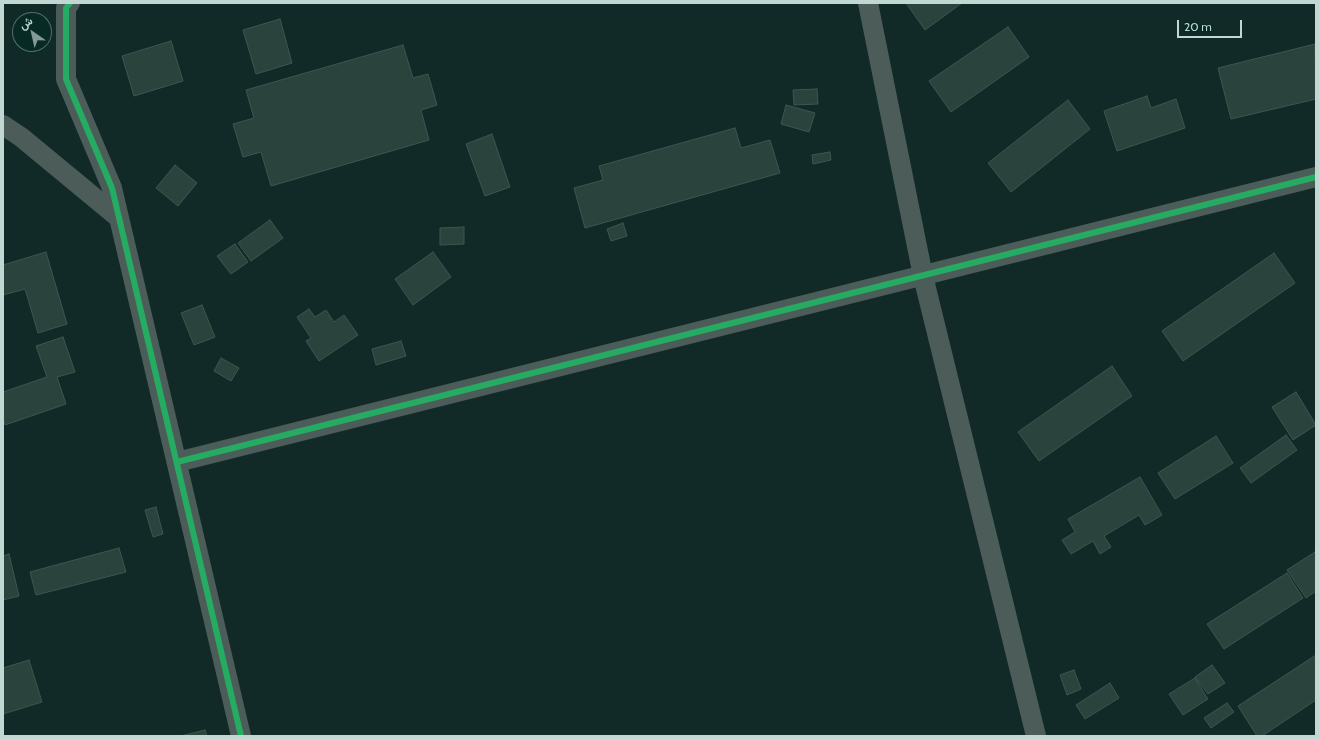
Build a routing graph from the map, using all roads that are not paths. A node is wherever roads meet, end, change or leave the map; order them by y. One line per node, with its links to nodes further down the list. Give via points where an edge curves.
1 (70, 3): 5 (street, via 66,8 66,79 112,188)
2 (868, 3): 6 (street)
3 (3, 124): 5 (street, via 21,136)
4 (1316, 177): 6 (street)
5 (119, 218): 7 (street)
6 (923, 276): 7 (street); 9 (street)
7 (177, 462): 8 (street)
8 (240, 736)
9 (1036, 736)

